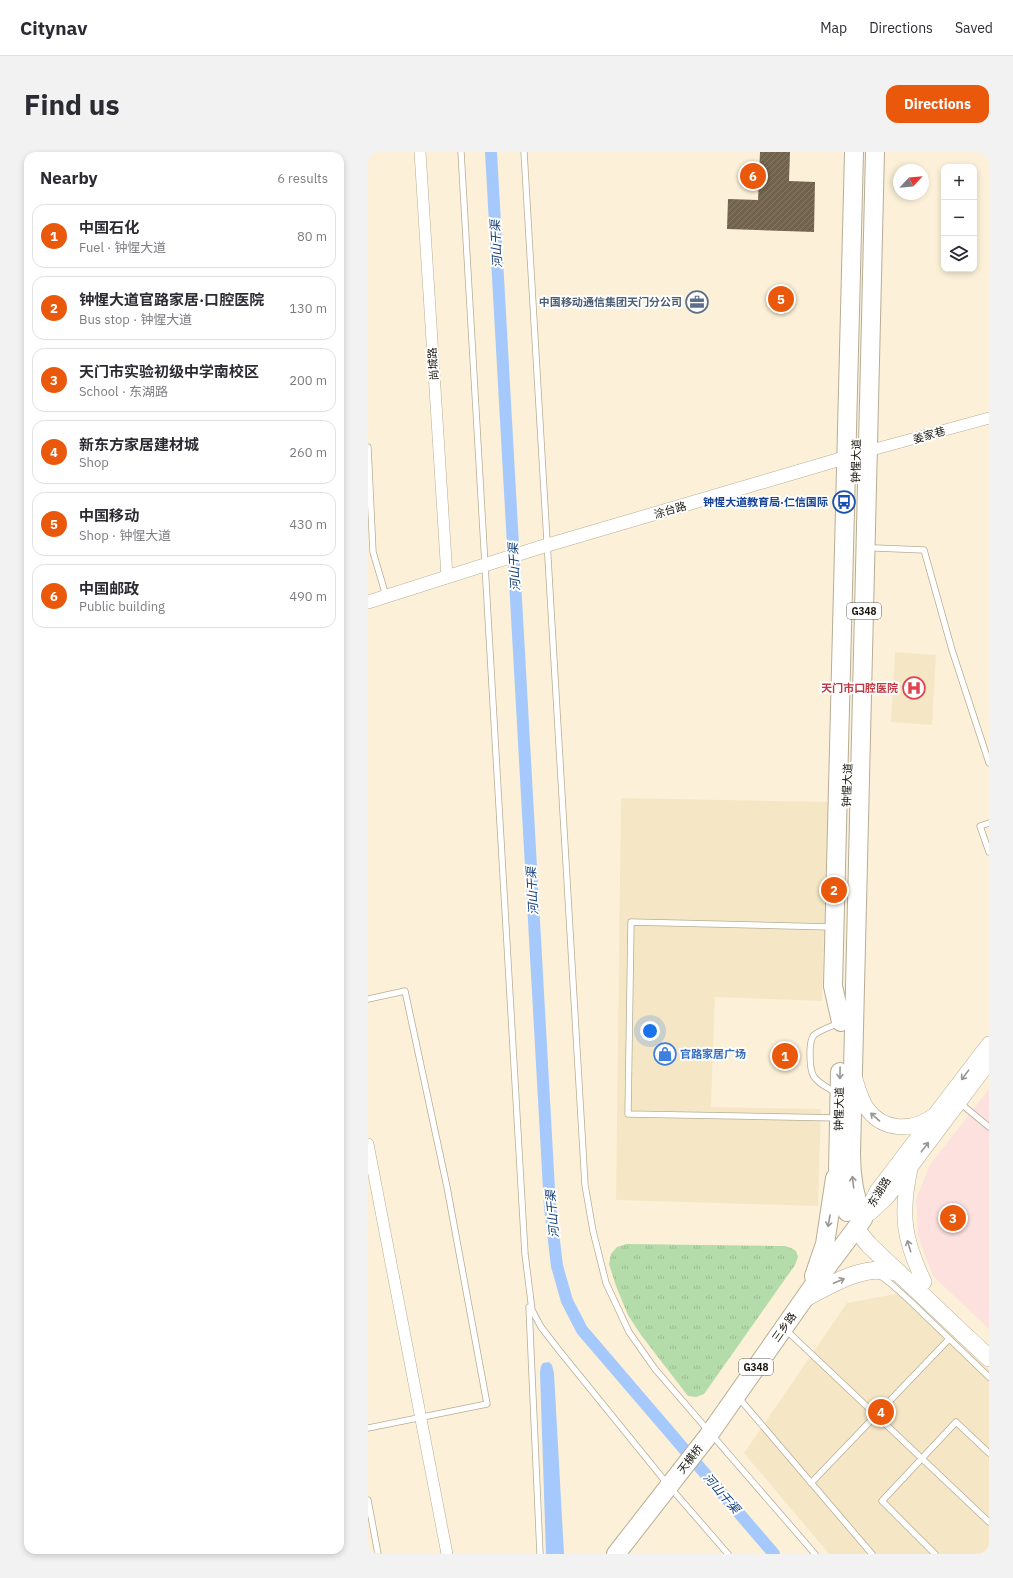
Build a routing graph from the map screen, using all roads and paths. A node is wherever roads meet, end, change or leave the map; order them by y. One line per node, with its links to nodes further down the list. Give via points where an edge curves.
1 (420, 152): 16 (street, 尚城路)
2 (461, 152): 15 (lane)
3 (524, 152): 13 (lane)
4 (854, 152): 8 (highway)
5 (863, 152): 8 (highway, 钟惺大道 / G348)
6 (875, 152): 9 (highway, 钟惺大道 / G348)
7 (884, 152): 9 (highway)
8 (857, 239): 12 (highway, 钟惺大道 / G348)
9 (877, 294): 12 (highway, 钟惺大道 / G348)
10 (989, 418): 12 (street, 姜家巷)
11 (368, 447): 17 (lane, via 372,552)
12 (862, 453): 13 (street, 涂台路); 14 (highway); 20 (highway, 钟惺大道 / G348); 23 (highway); 25 (highway, 钟惺大道 / G348)
13 (545, 546): 15 (street, 涂台路); 52 (lane, via 585,1185 593,1231 606,1283 628,1332)
14 (876, 548): 19 (lane, via 924,550 952,650); 20 (highway)
15 (488, 563): 16 (street); 41 (lane)
16 (447, 576): 17 (street)
17 (386, 596): 18 (street)
18 (368, 602)
19 (989, 763)
20 (864, 818): 28 (highway, 钟惺大道 / G348)
21 (989, 823): 22 (lane, via 980,826)
22 (989, 852)
23 (834, 927): 25 (highway, via 833,986); 32 (lane, via 631,922 628,1114)
24 (368, 999): 50 (lane, via 405,991 447,1187 486,1404)
25 (841, 1022): 29 (highway, 钟惺大道 / G348, one-way to 29); 29 (lane, via 815,1034 810,1047 811,1075)
26 (989, 1044): 30 (main road, 东湖路, one-way to 30)
27 (989, 1062): 30 (main road, 东湖路)
28 (852, 1069): 31 (main road, one-way to 28, via 907,1127 882,1122 863,1101); 37 (highway, 钟惺大道 / G348, one-way to 28, via 851,1169)
29 (839, 1095): 32 (highway, 钟惺大道 / G348)
30 (955, 1098): 31 (main road, 东湖路); 33 (lane); 36 (main road, 东湖路, one-way to 30)
31 (936, 1114): 37 (main road, 东湖路, via 877,1192)
32 (839, 1118): 35 (highway, 钟惺大道 / G348)
33 (989, 1127)
34 (368, 1144): 50 (street)
35 (838, 1155): 37 (highway, 钟惺大道 / G348, via 840,1186 846,1210); 42 (highway, one-way to 42, via 825,1244)
36 (911, 1166): 37 (main road, 东湖路, via 887,1197); 40 (main road, one-way to 36, via 911,1251 905,1224 905,1197)
37 (860, 1224): 39 (main road, 钟惺大道, via 869,1245); 40 (main road, 钟惺大道); 42 (highway, 三乡路 / G348)
38 (872, 1271): 39 (main road); 42 (main road, one-way to 38, via 839,1280); 44 (lane, via 890,1283)
39 (899, 1273): 46 (main road, 钟惺大道)
40 (924, 1282): 45 (main road, 钟惺大道)
41 (528, 1290): 56 (lane, via 532,1310 541,1327); 61 (lane)
42 (804, 1299): 43 (highway, 三乡路 / G348)
43 (784, 1328): 48 (highway, 三乡路 / G348); 49 (lane)
44 (949, 1339): 47 (lane); 49 (lane)
45 (989, 1343)
46 (989, 1358)
47 (989, 1376)
48 (736, 1396): 52 (highway, 三乡路 / G348); 55 (lane)
49 (876, 1415): 54 (lane); 55 (lane)
50 (421, 1417): 51 (lane); 60 (street)
51 (368, 1428)
52 (709, 1434): 56 (highway, 天横桥 / G348); 64 (lane)
53 (989, 1453): 54 (lane, via 956,1422)
54 (922, 1458): 58 (lane); 66 (lane, via 882,1501)
55 (811, 1483): 65 (lane)
56 (670, 1484): 62 (highway, G348); 63 (lane)
57 (368, 1500): 59 (lane)
58 (989, 1522)
59 (378, 1554)
60 (447, 1554)
61 (540, 1554)
62 (616, 1554)
63 (728, 1554)
64 (815, 1554)
65 (872, 1554)
66 (935, 1554)

